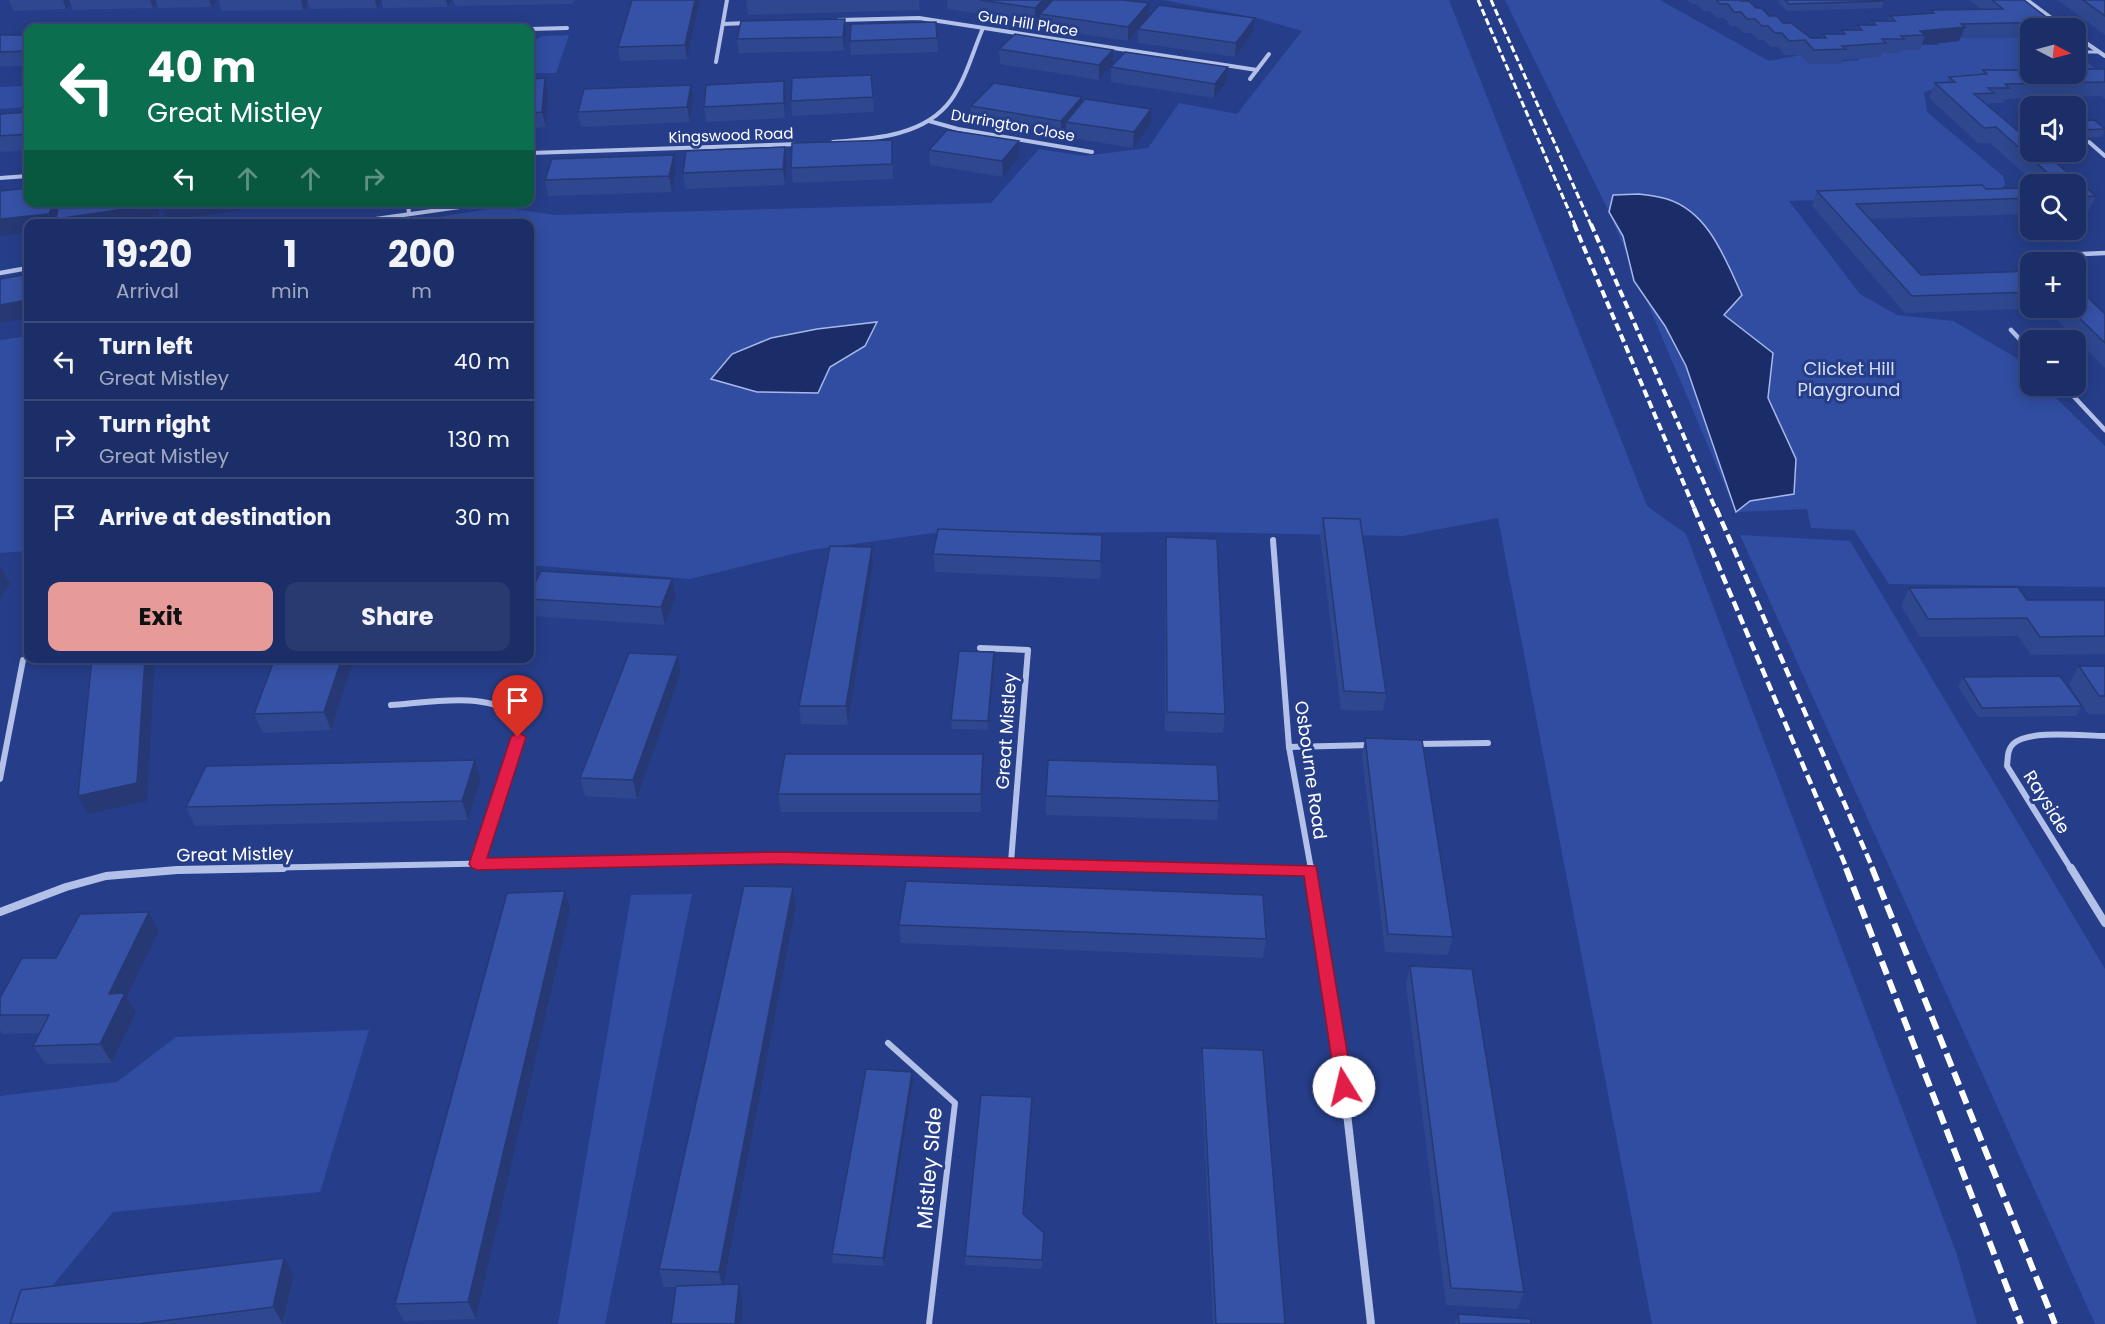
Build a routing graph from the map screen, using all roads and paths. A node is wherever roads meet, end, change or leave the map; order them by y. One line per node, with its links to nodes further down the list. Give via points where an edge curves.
1 (727, 0): 6 (street)
2 (2027, 0): 3 (street)
3 (2051, 18)
4 (830, 20): 8 (street, Gun Hill Place, via 919,18)
5 (759, 22): 6 (street)
6 (723, 24): 15 (street)
7 (567, 28): 9 (street)
8 (983, 28): 16 (street, Gun Hill Place); 18 (street, via 952,99)
9 (534, 29)
10 (2086, 43): 12 (street)
11 (2086, 52): 12 (lane)
12 (2099, 52): 14 (street)
13 (1269, 54): 16 (street)
14 (2105, 56)
15 (716, 62)
16 (1257, 70): 17 (street)
17 (1250, 79)
18 (929, 122): 20 (street, via 883,136); 22 (street, Durrington Close)
19 (2089, 142): 24 (street)
20 (827, 143)
21 (803, 144): 23 (street, Kingswood Road)
22 (1092, 152)
23 (534, 153)
24 (2105, 156)
25 (24, 176): 26 (street)
26 (0, 178)
27 (408, 207): 29 (street)
28 (460, 207): 29 (street)
29 (409, 214): 30 (street)
30 (374, 219)
31 (2105, 254): 32 (street)
32 (2086, 255)
33 (24, 269): 34 (street)
34 (0, 273)
35 (2011, 330): 36 (street)
36 (2020, 339)
37 (2073, 396): 38 (street)
38 (2105, 430)
39 (1273, 540): 47 (street, Osbourne Road)
40 (980, 648): 49 (street, Great Mistley, via 1028,650)
41 (23, 660): 48 (street)
42 (391, 705): 50 (street, via 491,704 510,711 518,722 518,737)
43 (2105, 736): 53 (street, Rayside, via 2030,737 2016,741 2008,750 2007,766)
44 (1488, 743): 46 (street)
45 (1383, 745): 47 (street)
46 (1406, 745)
47 (1289, 747): 51 (street, Osbourne Road)
48 (0, 779)
49 (1011, 862): 50 (street, Great Mistley, via 759,858); 51 (street, Great Mistley)
50 (477, 864): 52 (street, Great Mistley, via 137,872 66,887)
51 (1311, 870): 56 (street, Osbourne Road, via 1344,1087)
52 (0, 912)
53 (2105, 923)
54 (888, 1043): 55 (lane, Mistley SIde, via 955,1103)
55 (929, 1324)
56 (1371, 1324)

